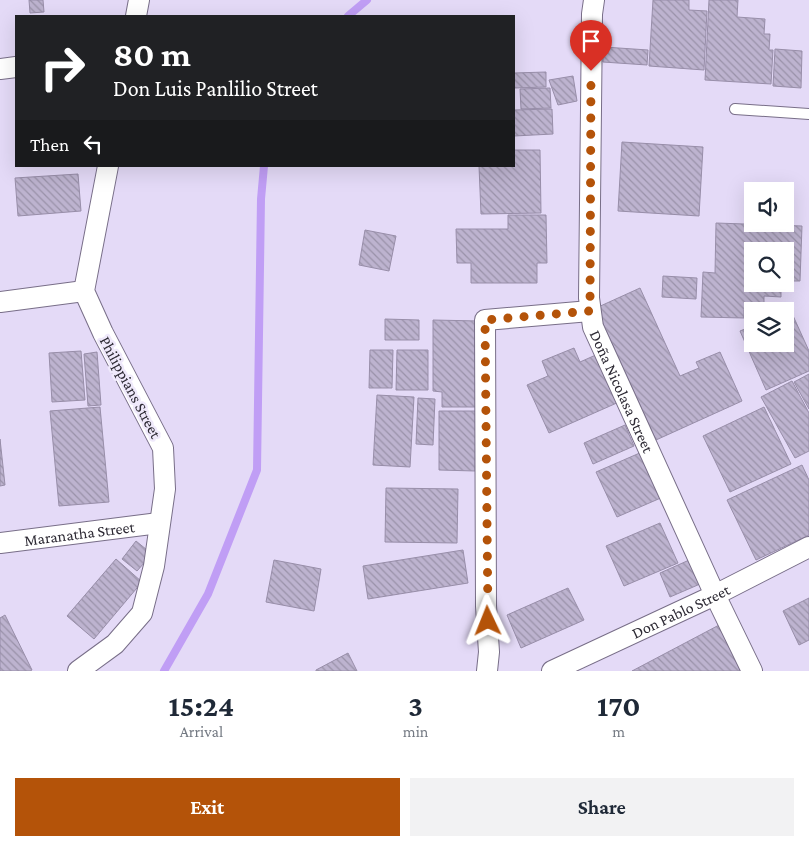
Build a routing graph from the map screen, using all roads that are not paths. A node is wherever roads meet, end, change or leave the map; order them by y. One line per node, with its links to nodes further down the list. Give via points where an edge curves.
1 (139, 0): 3 (street)
2 (594, 0): 11 (street, Doña Nicolasa Street)
3 (136, 15)
4 (15, 67): 5 (street)
5 (0, 69)
6 (735, 109): 7 (lane)
7 (809, 114)
8 (108, 167): 9 (street)
9 (84, 291): 10 (street); 12 (street, Philippians Street, via 163,448 165,489)
10 (0, 302)
11 (590, 311): 15 (street, Doña Nicolasa Street, via 597,338); 17 (street, via 485,320)
12 (159, 523): 13 (street, Maranatha Street); 16 (street, Philippians Street, via 154,566 142,612 115,644)
13 (0, 543)
14 (809, 547): 15 (street, Don Pablo Street)
15 (715, 595): 18 (street, Don Pablo Street); 19 (street, Doña Nicolasa Street)
16 (78, 671)
17 (487, 671)
18 (552, 671)
19 (752, 671)

